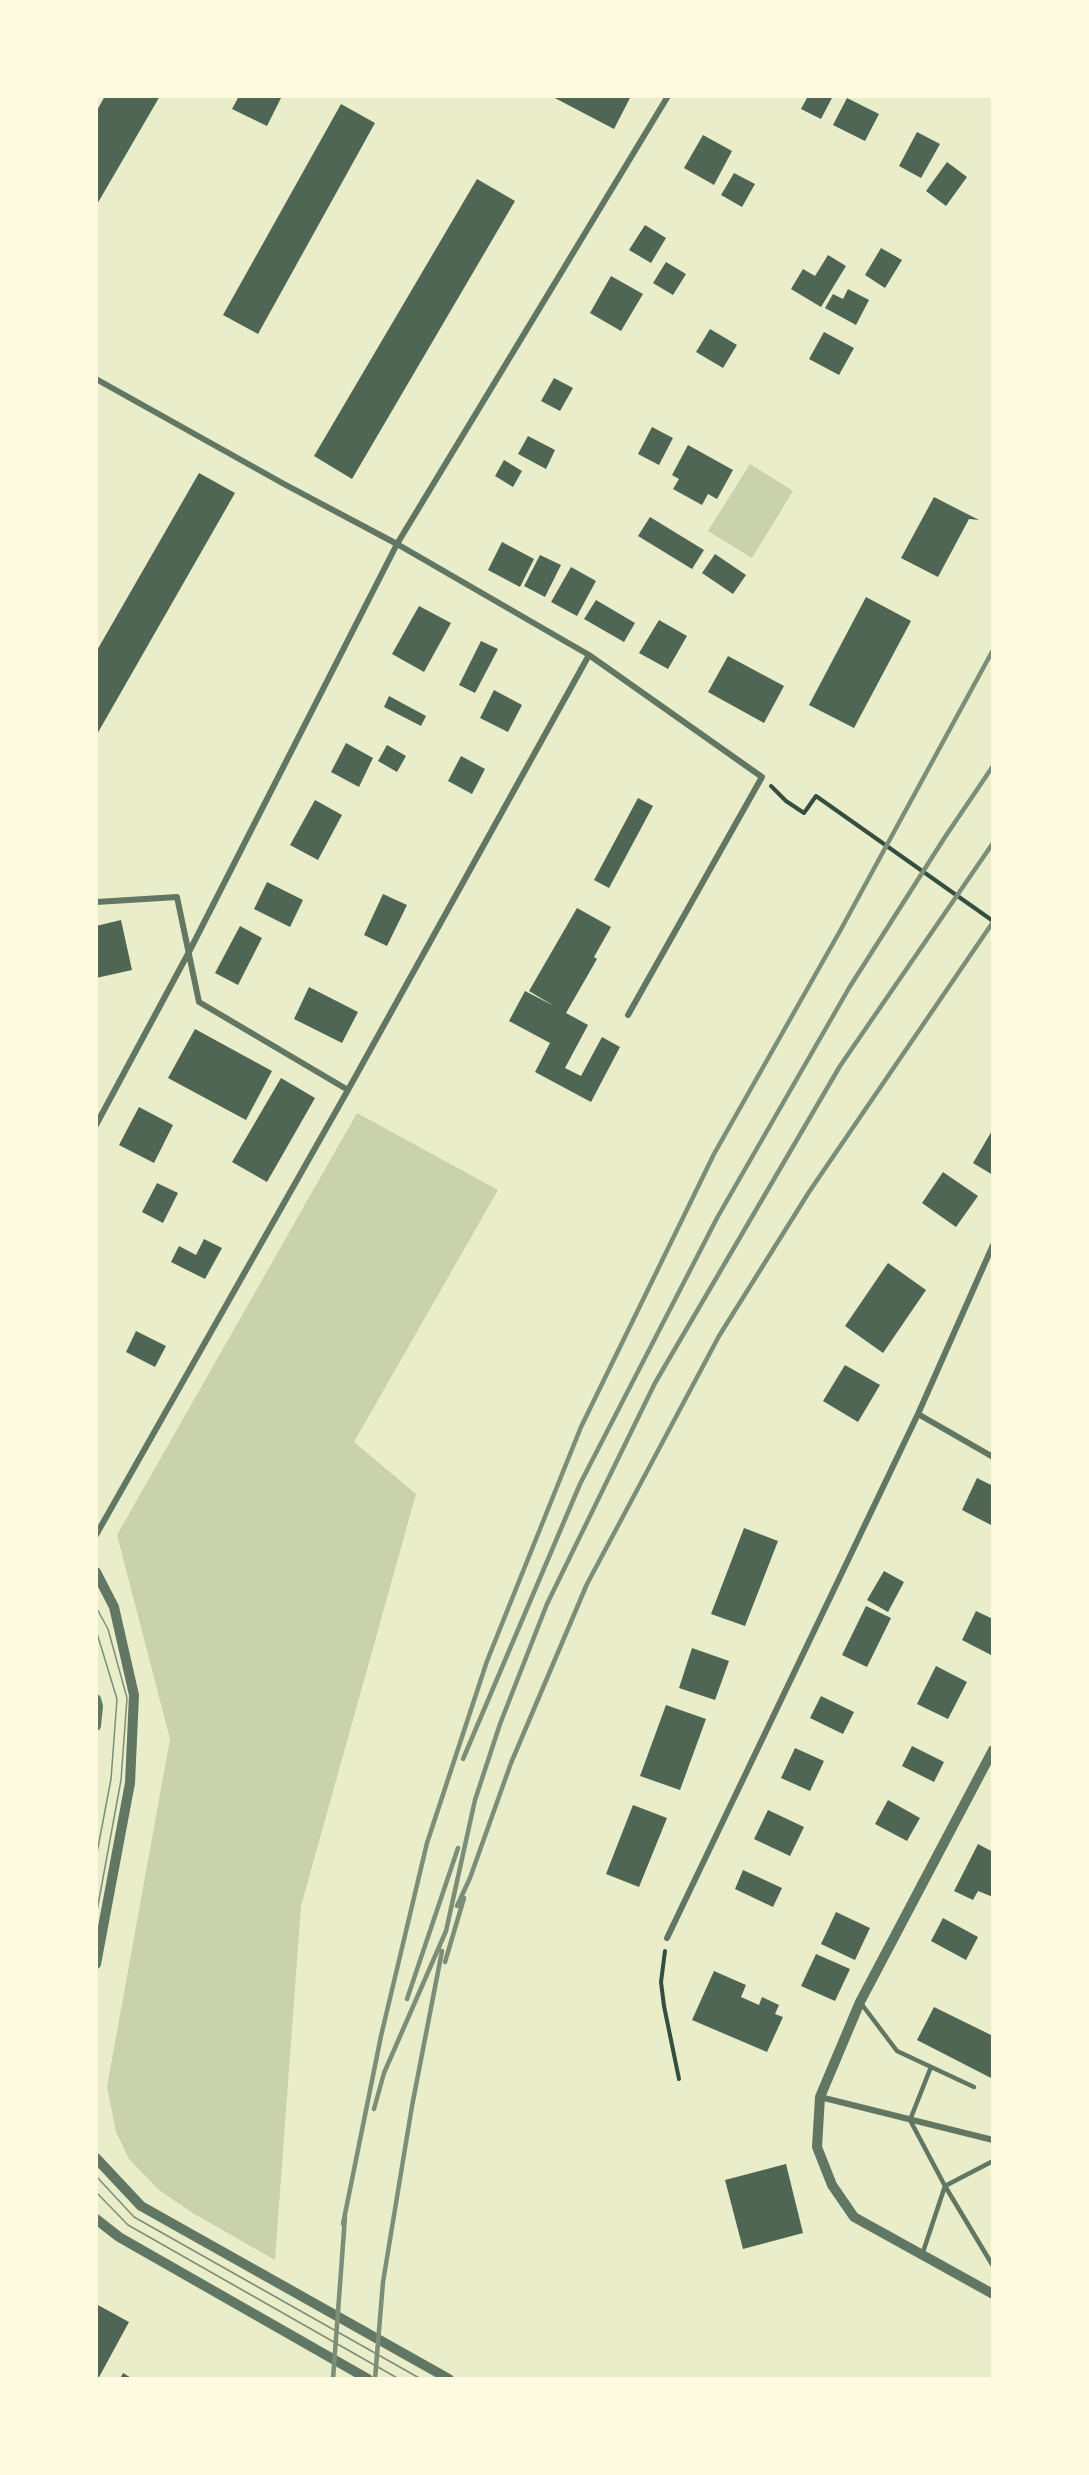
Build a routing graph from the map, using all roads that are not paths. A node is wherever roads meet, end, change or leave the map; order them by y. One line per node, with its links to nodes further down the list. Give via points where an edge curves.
1 (668, 96): 3 (street)
2 (96, 379): 3 (street)
3 (397, 544): 4 (street); 6 (street)
4 (589, 655): 7 (street, via 762,777); 8 (street)
5 (96, 902): 6 (street, via 177,897)
6 (190, 950): 8 (street, via 199,1002); 9 (street)
7 (628, 1015)
8 (348, 1090): 13 (street)
9 (96, 1125)
10 (993, 1245): 11 (street)
11 (918, 1414): 12 (street); 18 (street)
12 (993, 1456)
13 (96, 1535)
14 (96, 1572): 19 (street, via 114,1607 134,1695 130,1783)
15 (96, 1699): 16 (street)
16 (96, 1726)
17 (993, 1750): 20 (street)
18 (667, 1938)
19 (96, 1964)
20 (860, 2002): 21 (lane, via 897,2050); 23 (street)
21 (931, 2067): 22 (lane); 24 (lane)
22 (974, 2087)
23 (820, 2097): 24 (street); 30 (street, via 817,2147 832,2185 854,2217)
24 (910, 2120): 25 (street); 28 (lane)
25 (993, 2140)
26 (96, 2158): 34 (street, via 141,2206)
27 (993, 2162): 28 (lane)
28 (945, 2186): 30 (lane); 31 (lane)
29 (96, 2219): 33 (street, via 120,2237)
30 (922, 2255): 32 (street)
31 (993, 2266)
32 (993, 2294)
33 (368, 2379)
34 (449, 2379)

